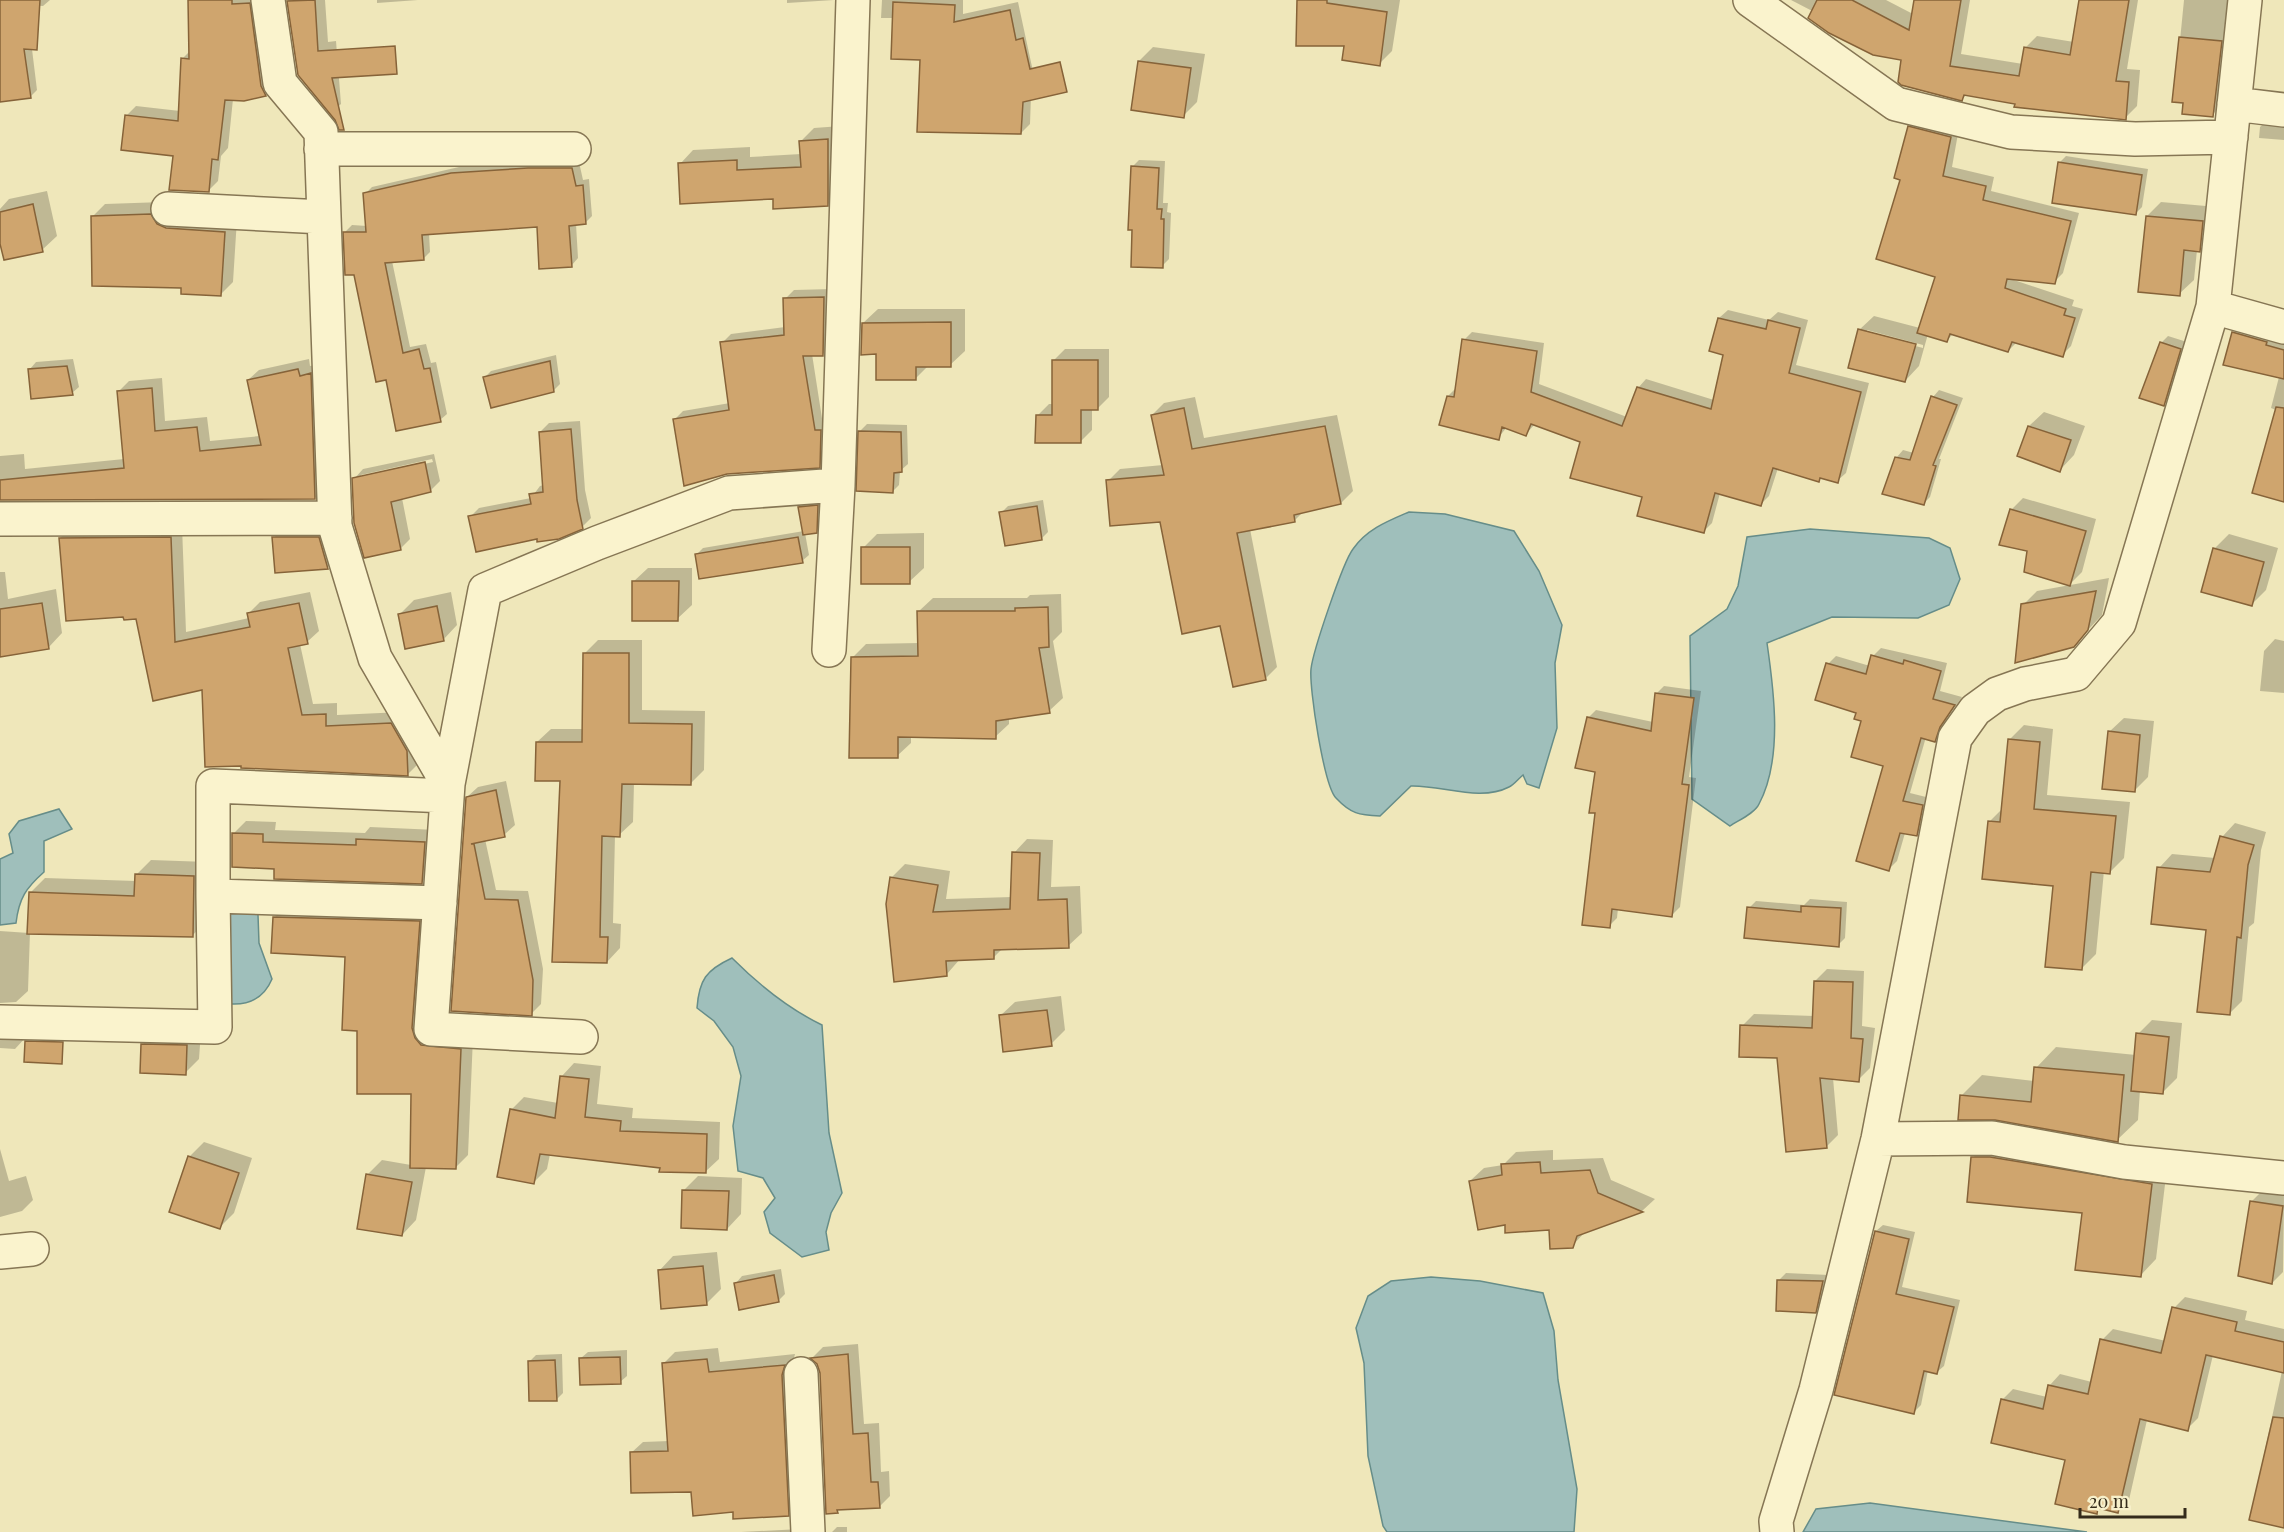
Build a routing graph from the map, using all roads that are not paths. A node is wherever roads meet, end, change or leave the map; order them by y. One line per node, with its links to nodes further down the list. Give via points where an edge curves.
1 (268, 0): 8 (street, via 280,83 321,132)
2 (854, 0): 14 (street)
3 (1750, 0): 7 (street, via 1896,104 2011,132 2135,139)
4 (2245, 0): 5 (street)
5 (2234, 104): 6 (street); 7 (street)
6 (2284, 110)
7 (2231, 137): 12 (street)
8 (321, 149): 9 (street); 11 (street)
9 (573, 149)
10 (168, 208): 11 (street)
11 (323, 217): 15 (street)
12 (2214, 307): 13 (street); 23 (street, via 2120,623 2076,674 1997,694 1975,710 1955,738)
13 (2284, 327)
14 (838, 484): 17 (street); 18 (street, via 729,493 485,590)
15 (335, 518): 16 (street); 18 (street, via 375,658)
16 (0, 519)
17 (828, 650)
18 (447, 790): 19 (street, via 213,786); 20 (street)
19 (213, 896): 20 (street); 21 (street, via 215,1027)
20 (440, 903): 22 (street, via 431,1029)
21 (0, 1022)
22 (581, 1037)
23 (1878, 1139): 24 (street, via 1992,1138 2124,1162); 27 (street, via 1816,1390 1776,1521)
24 (2284, 1178)
25 (801, 1374): 26 (street)
26 (808, 1532)
27 (1777, 1532)

